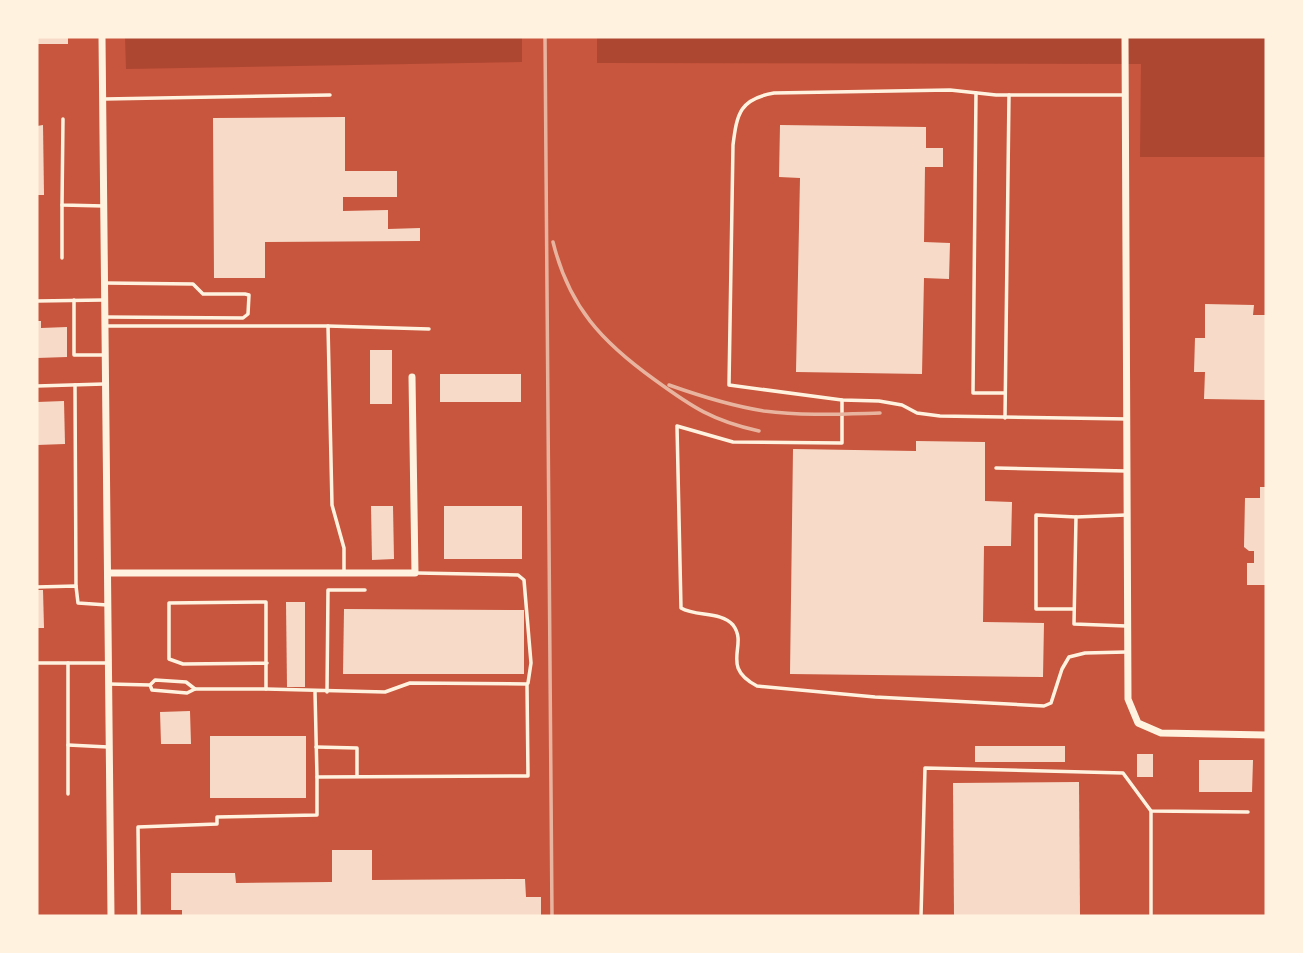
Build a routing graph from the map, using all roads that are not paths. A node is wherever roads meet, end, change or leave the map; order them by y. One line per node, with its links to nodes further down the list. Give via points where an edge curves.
1 (102, 37): 7 (street)
2 (1125, 37): 6 (street)
3 (976, 93): 5 (lane); 25 (lane, via 973,393); 26 (lane, via 774,93 756,96 743,106 733,145 729,385)
4 (330, 95): 7 (lane)
5 (1009, 95): 6 (lane); 25 (lane)
6 (1125, 95): 28 (street)
7 (103, 99): 10 (street)
8 (64, 119): 9 (lane)
9 (62, 205): 10 (lane); 11 (lane)
10 (104, 206): 12 (street)
11 (62, 258)
12 (105, 283): 14 (street); 16 (lane, via 193,284 203,294 245,294 249,299 248,314 243,318)
13 (74, 300): 14 (lane); 15 (lane); 20 (lane, via 75,355)
14 (105, 300): 16 (street)
15 (37, 301)
16 (105, 317): 17 (street)
17 (105, 326): 18 (lane); 20 (street)
18 (328, 326): 19 (lane); 34 (lane, via 332,505 344,548)
19 (429, 329)
20 (106, 355): 22 (street)
21 (412, 377): 35 (street)
22 (106, 384): 23 (lane); 33 (street)
23 (75, 385): 24 (lane); 36 (lane)
24 (37, 386)
25 (1005, 393): 27 (lane)
26 (842, 400): 27 (lane, via 902,405 940,416); 42 (lane, via 842,443 733,442 677,426 681,608 725,619 734,626 736,663 746,680 757,686 875,697 1044,706 1051,704 1069,657)
27 (1005, 418): 28 (lane)
28 (1128, 419): 30 (street)
29 (996, 468): 30 (lane)
30 (1128, 471): 31 (street)
31 (1128, 515): 32 (lane); 41 (street)
32 (1076, 517): 40 (lane); 40 (lane, via 1036,516 1036,608)
33 (108, 573): 34 (street); 39 (street)
34 (344, 573): 35 (street)
35 (415, 573): 48 (lane, via 518,575 524,580 531,663)
36 (76, 586): 37 (lane); 39 (lane, via 78,603)
37 (37, 587)
38 (365, 590): 53 (lane, via 328,590)
39 (108, 605): 45 (street)
40 (1074, 609): 41 (lane, via 1074,624)
41 (1128, 626): 42 (street)
42 (1128, 652): 54 (street, via 1128,699 1139,723 1161,733)
43 (37, 663): 44 (lane)
44 (68, 663): 45 (lane); 55 (lane)
45 (109, 663): 47 (street)
46 (267, 663): 46 (lane, via 266,602 169,603 169,659 183,664); 51 (lane)
47 (109, 684): 49 (lane); 56 (street)
48 (527, 684): 53 (lane, via 410,683 385,692); 58 (lane, via 528,776)
49 (150, 685): 50 (lane, via 152,690 187,693); 50 (lane, via 155,680 186,682)
50 (195, 689): 51 (lane)
51 (267, 690): 52 (lane)
52 (315, 692): 53 (lane); 57 (lane)
53 (327, 692)
54 (1266, 735)
55 (68, 745): 56 (lane); 60 (lane)
56 (110, 747): 63 (street)
57 (316, 747): 58 (lane, via 357,748); 59 (lane)
58 (357, 776): 59 (lane)
59 (317, 777): 64 (lane, via 317,815 217,817 217,824 138,827)
60 (68, 794)
61 (1151, 811): 62 (lane); 65 (lane, via 1124,772 925,768); 66 (lane)
62 (1248, 812)
63 (111, 916)
64 (139, 916)
65 (921, 916)
66 (1151, 916)

